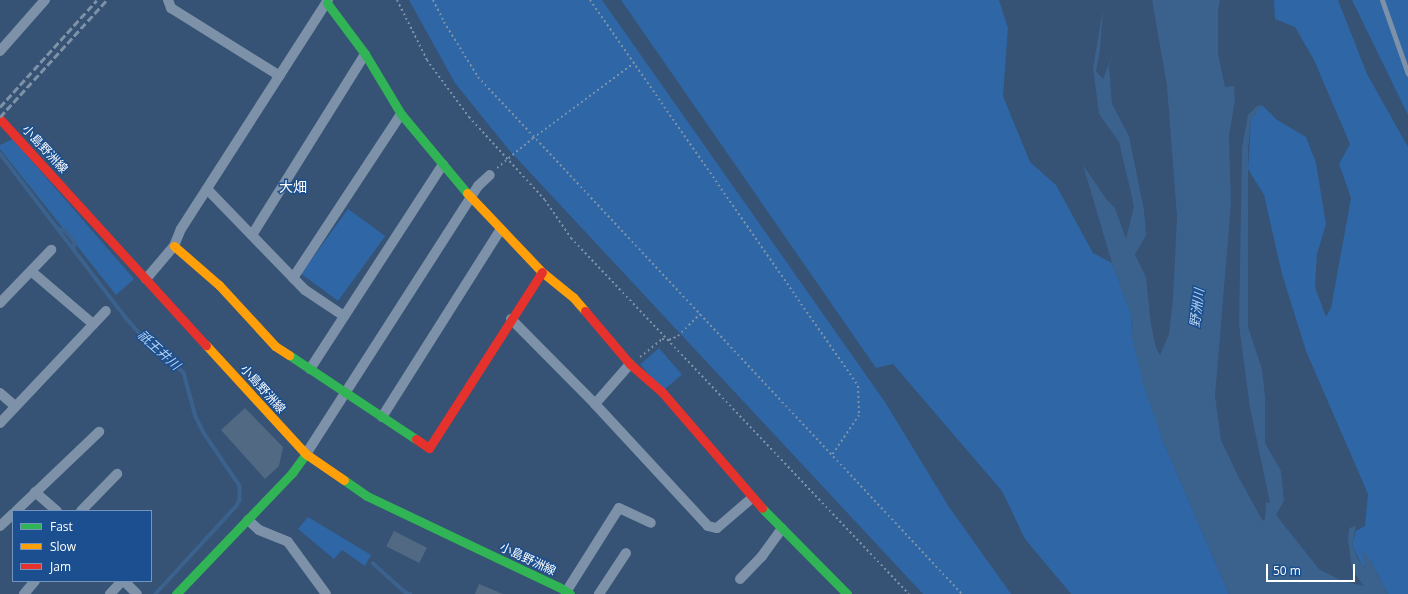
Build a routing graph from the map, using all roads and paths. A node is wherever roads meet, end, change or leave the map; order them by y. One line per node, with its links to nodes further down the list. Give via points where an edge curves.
1 (45, 0): 8 (street)
2 (168, 0): 12 (street, via 171,8)
3 (397, 0): 16 (path, via 427,60 469,117)
4 (433, 0): 15 (path, via 478,77)
5 (590, 0): 10 (path)
6 (1382, 0): 11 (lane)
7 (328, 1): 9 (street); 12 (street)
8 (0, 51)
9 (365, 54): 13 (street); 23 (street)
10 (634, 63): 15 (path); 47 (path, via 858,386 859,415)
11 (1408, 74)
12 (280, 76): 20 (street)
13 (401, 114): 17 (street); 29 (street)
14 (0, 119): 28 (street, 小島野洲線)
15 (533, 138): 16 (path); 32 (path)
16 (507, 159): 18 (path); 36 (path, via 546,200 571,238)
17 (443, 164): 21 (street); 33 (street)
18 (497, 168)
19 (490, 175): 21 (street)
20 (207, 189): 23 (street); 24 (street, via 181,229)
21 (471, 197): 22 (street); 40 (street)
22 (501, 229): 27 (street); 43 (street)
23 (252, 235): 29 (street)
24 (174, 246): 28 (street); 38 (street, via 218,285 275,346)
25 (51, 250): 26 (street)
26 (31, 271): 30 (street); 35 (street)
27 (542, 272): 34 (street); 37 (street, via 573,297)
28 (146, 278): 46 (street, 小島野洲線)
29 (293, 278): 33 (street, via 305,290)
30 (0, 303)
31 (106, 311): 35 (street)
32 (700, 314): 36 (path, via 678,336); 47 (path)
33 (344, 316): 38 (street)
34 (512, 319): 41 (street); 43 (street, via 429,448)
35 (93, 324): 42 (street)
36 (669, 340): 37 (path, via 662,339); 72 (path)
37 (630, 364): 41 (street); 50 (street, via 662,392)
38 (310, 369): 40 (street)
39 (0, 393): 42 (street)
40 (345, 393): 43 (street); 46 (street)
41 (595, 404): 50 (street, via 708,526 717,528)
42 (15, 406): 44 (street)
43 (382, 417)
44 (0, 423)
45 (99, 432): 49 (street)
46 (306, 454): 55 (street, via 292,473); 65 (street, 小島野洲線, via 368,496)
47 (832, 454): 73 (path)
48 (117, 474): 53 (street)
49 (35, 492): 51 (street); 52 (street)
50 (752, 498): 58 (street)
51 (17, 510)
52 (56, 510)
53 (83, 510)
54 (12, 515): 57 (street)
55 (248, 520): 69 (street); 70 (street, via 259,530 288,542)
56 (651, 522): 65 (street, via 619,508)
57 (0, 526)
58 (782, 528): 60 (street, via 762,556); 64 (street)
59 (626, 553): 71 (street)
60 (740, 579)
61 (34, 582): 66 (street)
62 (122, 582): 67 (street)
63 (124, 582): 68 (street)
64 (841, 592)
65 (568, 593)
66 (24, 594)
67 (110, 594)
68 (137, 594)
69 (176, 594)
70 (326, 594)
71 (599, 594)
72 (908, 594)
73 (962, 594)

